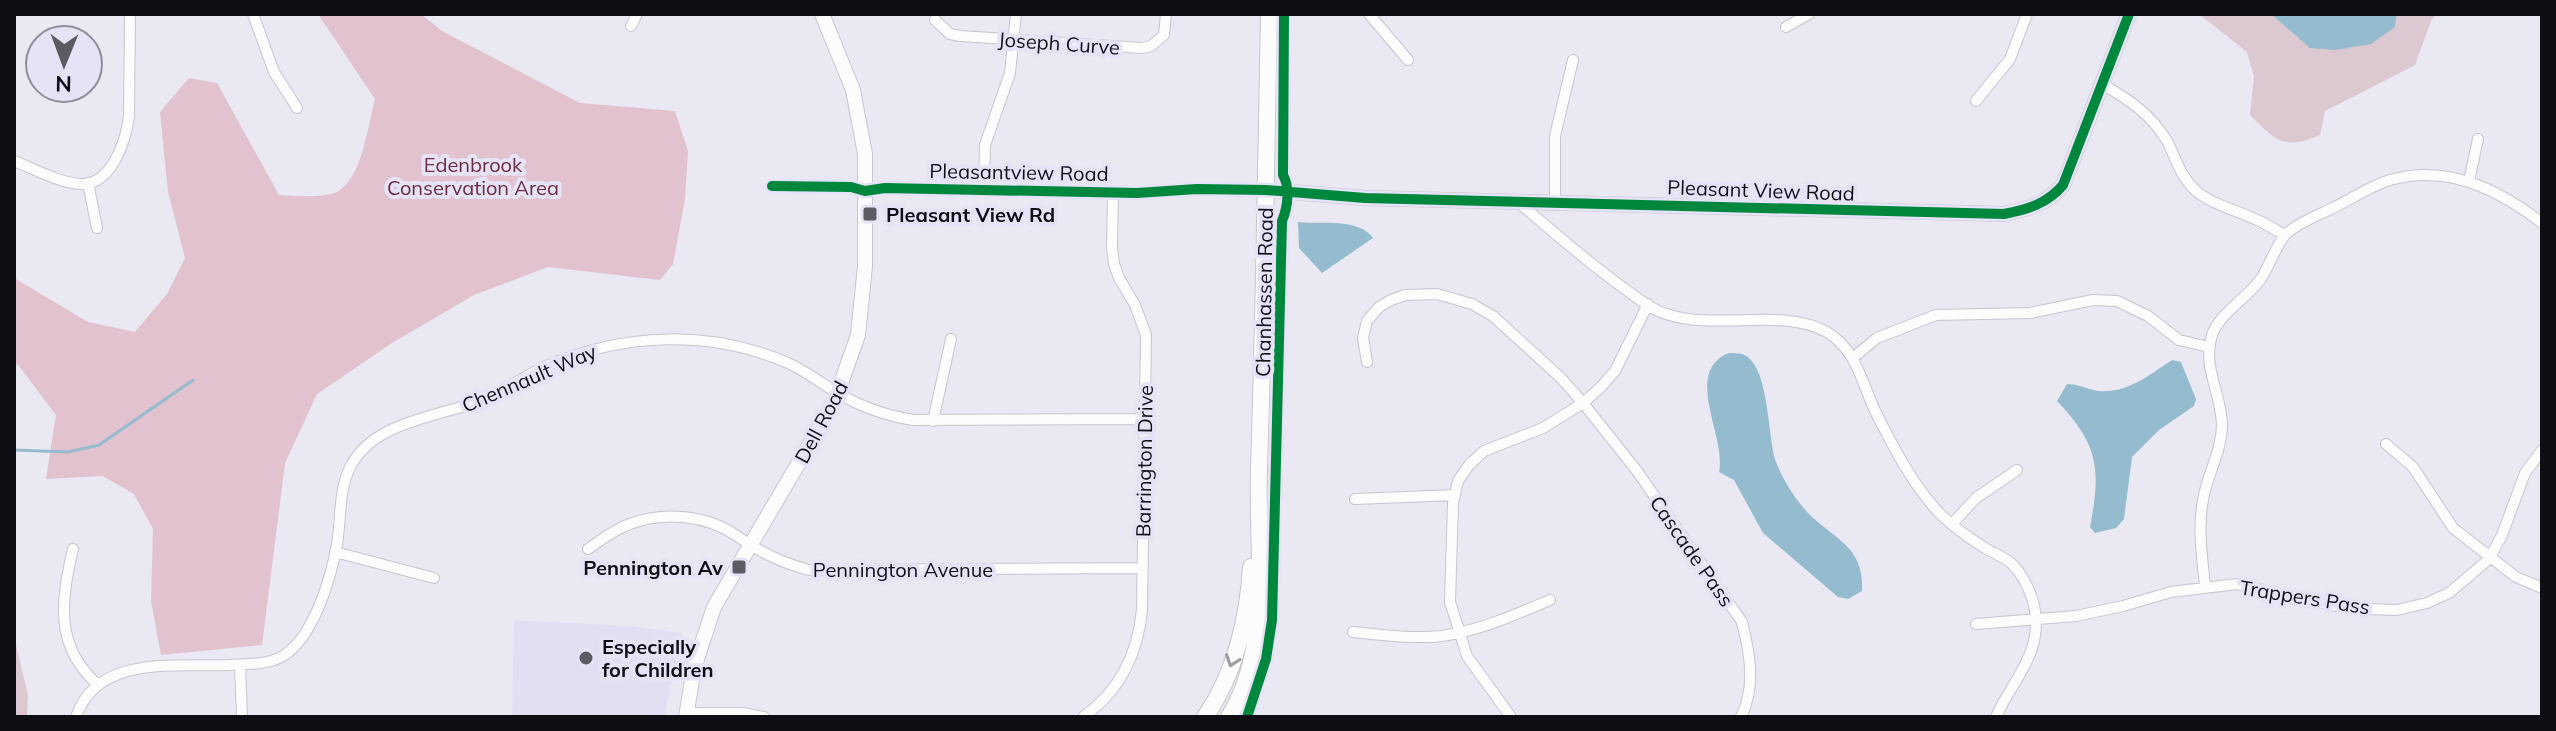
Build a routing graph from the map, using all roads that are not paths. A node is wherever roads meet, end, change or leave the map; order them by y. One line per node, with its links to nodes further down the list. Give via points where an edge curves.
1 (130, 14): 24 (street, via 127,132 114,161)
2 (253, 14): 20 (street, via 274,72)
3 (637, 14): 13 (street)
4 (822, 14): 28 (street, Dell Road, via 853,90 865,154)
5 (1016, 14): 15 (street)
6 (1166, 14): 15 (street, Joseph Curve, via 1164,35 1142,48)
7 (1269, 14): 27 (main road, Chanhassen Road)
8 (1369, 14): 16 (street)
9 (1809, 14): 14 (street)
10 (2027, 14): 19 (street, via 2010,59)
11 (2129, 14): 18 (street, Pleasant View Road)
12 (935, 20): 15 (street, Joseph Curve, via 950,34)
13 (631, 26)
14 (1786, 27)
15 (1014, 40): 26 (street, via 1010,73 985,145)
16 (1408, 60)
17 (1573, 60): 31 (street, via 1555,136)
18 (2102, 84): 31 (street, Pleasant View Road, via 2063,185 2053,197 2023,210 2004,214); 34 (street, via 2155,122 2197,191)
19 (1976, 101)
20 (297, 108)
21 (2478, 139): 23 (street)
22 (14, 161): 24 (street, via 73,183)
23 (2469, 181): 32 (street, via 2517,204); 34 (street, via 2440,176 2391,180)
24 (88, 183): 33 (street)
25 (772, 186): 28 (street, Pleasantview Road)
26 (984, 189): 28 (street, Pleasantview Road); 29 (street, Pleasantview Road)
27 (1266, 190): 29 (street, Pleasantview Road); 30 (street, Pleasant View Road); 47 (main road, Chanhassen Road)
28 (865, 191): 40 (street, Dell Road, via 863,300)
29 (1113, 192): 42 (street, Barrington Drive, via 1114,264 1146,335)
30 (1517, 201): 31 (street, Pleasant View Road); 35 (street, via 1598,270)
31 (1555, 202)
32 (2542, 223)
33 (97, 228)
34 (2285, 235): 37 (street, via 2261,279 2214,330)
35 (1648, 304): 38 (street, via 1664,314 1690,319 1814,325); 41 (street, via 1615,371)
36 (951, 339): 43 (street)
37 (2209, 347): 38 (street, via 2179,340 2117,301 2093,300 2030,313 1936,315 1877,338); 58 (street, via 2222,424 2199,533)
38 (1854, 357): 50 (street, via 1900,460)
39 (1367, 362): 41 (street, Cascade Pass, via 1363,338 1367,321 1379,307 1405,295 1437,294 1493,316)
40 (839, 394): 43 (street, Chennault Way, via 893,417); 51 (street, Dell Road); 54 (street, Chennault Way, via 789,363 721,342 648,339 577,354 490,398 417,419 369,442 348,471)
41 (1583, 403): 48 (street, via 1543,428 1484,451 1458,481); 75 (street, Cascade Pass, via 1742,622 1751,680)
42 (1145, 419): 43 (street, Chennault Way); 56 (street, Barrington Drive)
43 (933, 421)
44 (2386, 444): 55 (street, via 2413,467 2453,528)
45 (2542, 450): 55 (street, Trappers Pass, via 2525,473)
46 (2017, 470): 50 (street, via 1976,498)
47 (1258, 474): 72 (main road, one-way to 72, via 1244,622 1219,694); 73 (main road, via 1257,630 1246,679)
48 (1455, 495): 49 (street); 64 (street, via 1450,602)
49 (1355, 499)
50 (1952, 524): 61 (street, via 2012,564 2026,584)
51 (749, 547): 53 (street, Pennington Avenue, via 713,524 671,516 630,524); 56 (street, Pennington Avenue, via 785,564 832,572); 67 (street, Dell Road, via 702,638)
52 (73, 549): 66 (street, via 64,603 67,642 81,670)
53 (588, 549)
54 (335, 552): 57 (street); 65 (street, Chennault Way, via 307,633 283,656)
55 (2489, 559): 58 (street, Trappers Pass, via 2449,593 2397,610 2330,605 2237,584); 59 (street)
56 (1143, 568): 71 (street, Barrington Drive, via 1134,653 1111,692)
57 (434, 578)
58 (2205, 586): 61 (street, Trappers Pass, via 2076,616)
59 (2542, 588)
60 (1550, 600): 64 (street)
61 (2035, 619): 62 (street, Trappers Pass); 76 (street, via 2033,649)
62 (1976, 624)
63 (1353, 632): 64 (street)
64 (1458, 633): 74 (street, via 1467,656)
65 (240, 665): 66 (street, Chennault Way, via 124,670); 69 (street)
66 (98, 685): 68 (street)
67 (686, 715): 70 (street)
68 (76, 717)
69 (242, 717)
70 (764, 717)
71 (1083, 717)
72 (1205, 717)
73 (1229, 717)
74 (1511, 717)
75 (1741, 717)
76 (1996, 717)

